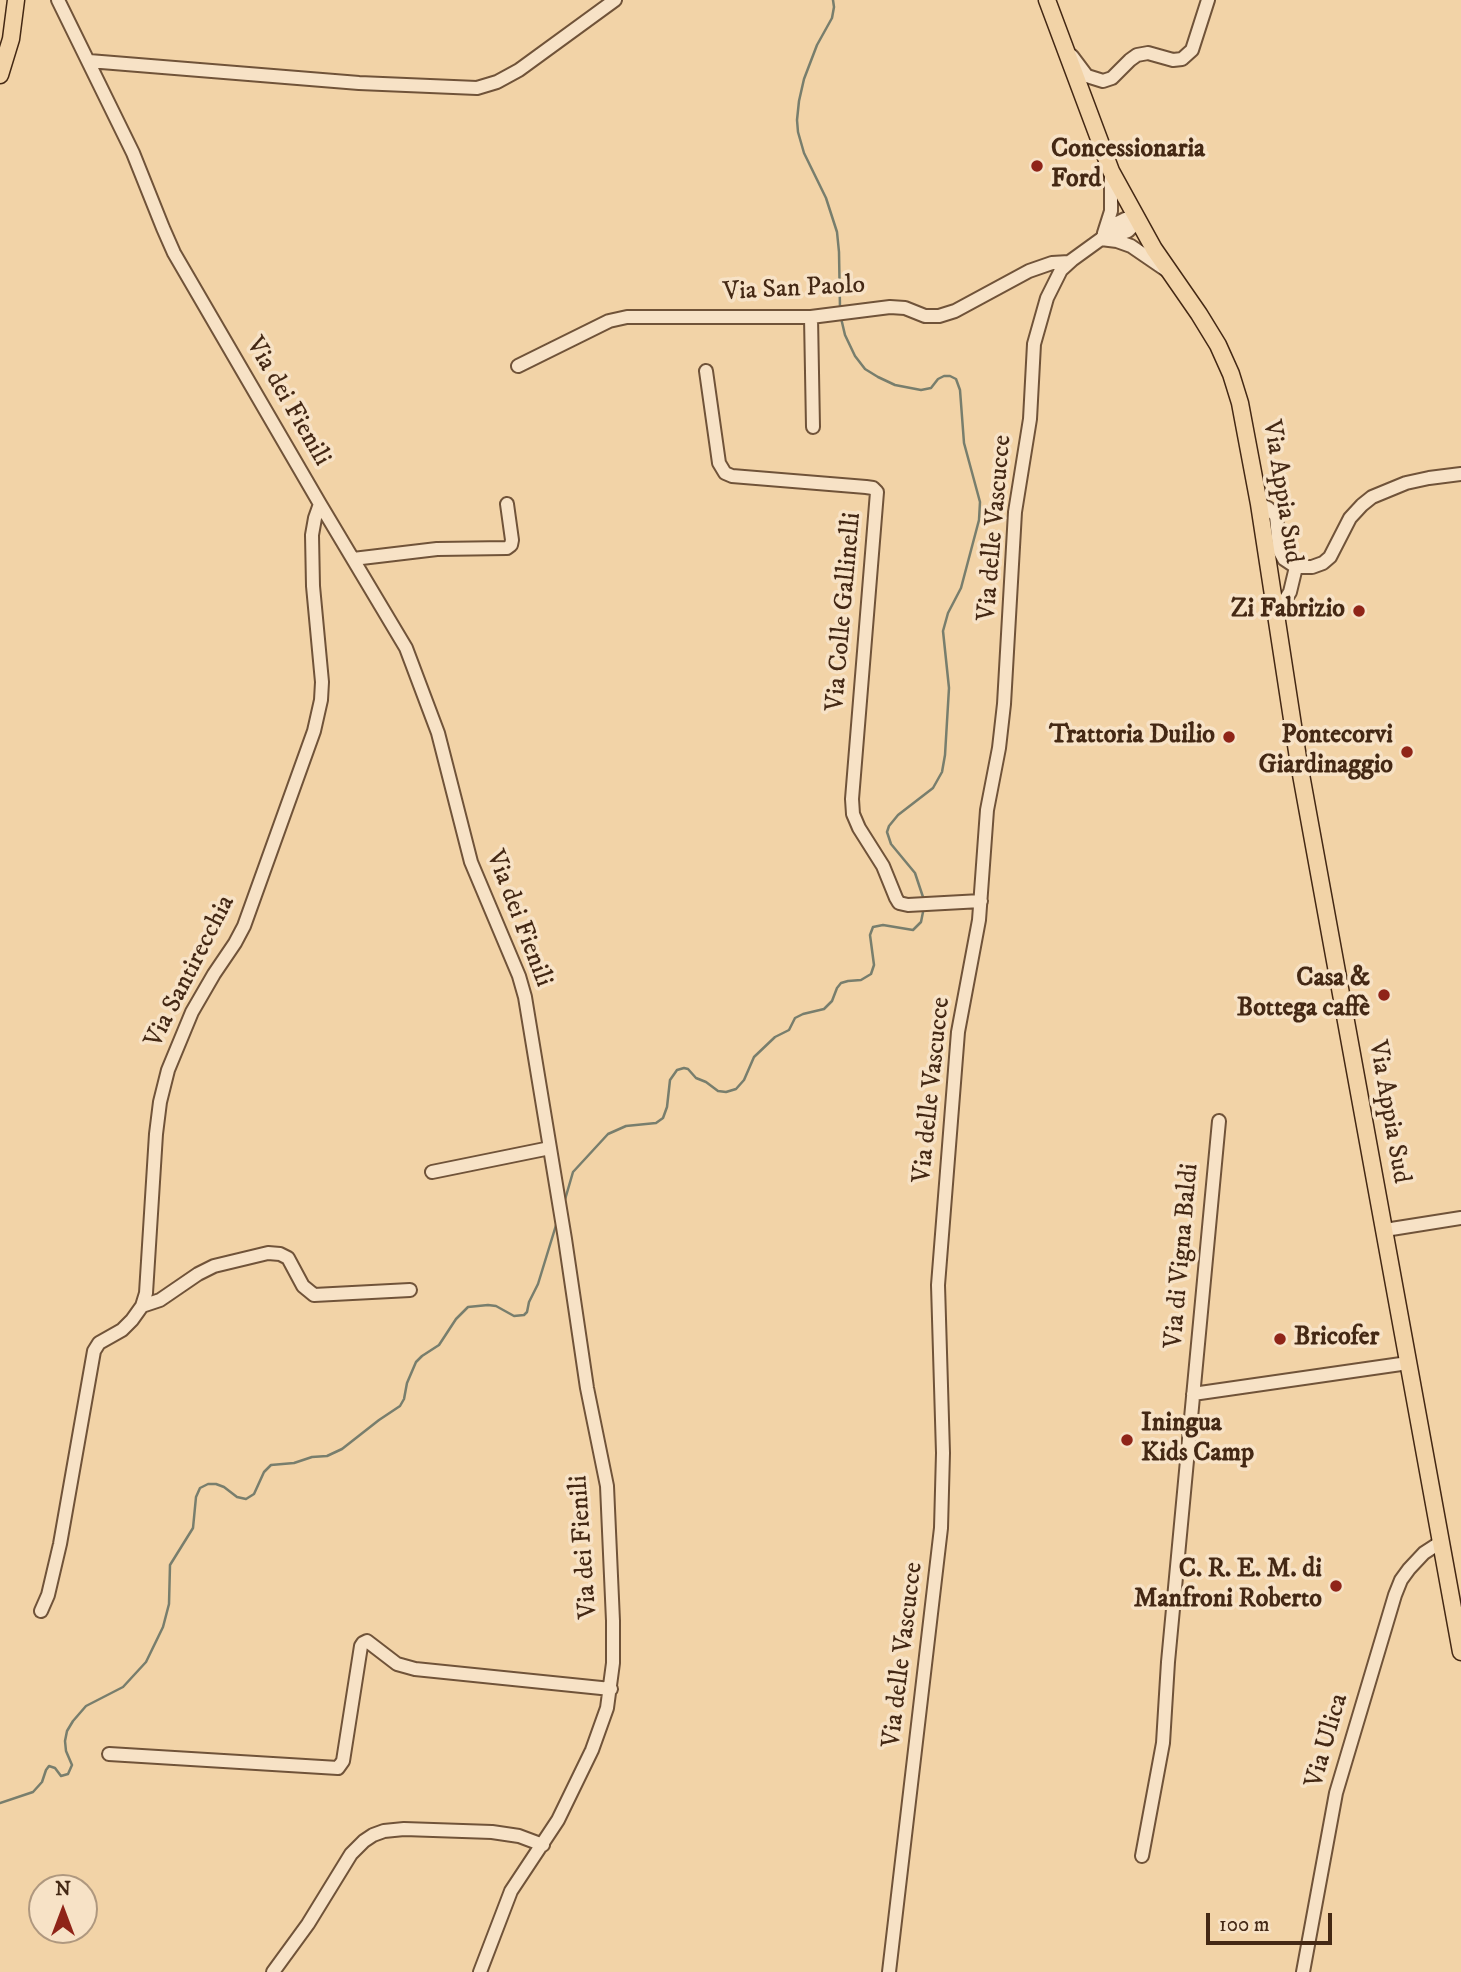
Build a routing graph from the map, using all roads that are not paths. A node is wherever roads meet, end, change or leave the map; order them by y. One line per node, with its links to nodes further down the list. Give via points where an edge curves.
1 (16, 0): 8 (main road)
2 (58, 0): 7 (street, Via dei Fienili)
3 (615, 0): 7 (street, via 514,72 477,88)
4 (1047, 0): 6 (main road, Via Appia Sud)
5 (1208, 0): 6 (street, via 1188,56 1176,60 1137,55 1107,81 1087,76)
6 (1060, 35): 9 (main road, Via Appia Sud)
7 (89, 61): 19 (street, Via dei Fienili, via 171,247)
8 (0, 75)
9 (1111, 171): 10 (main road, Via Appia Sud); 11 (street, via 1110,215)
10 (1136, 218): 11 (street, Via delle Vascucce, via 1117,223); 13 (main road, Via Appia Sud)
11 (1101, 239): 12 (street, Via delle Vascucce); 13 (street, via 1131,246)
12 (1069, 262): 14 (street, Via San Paolo, via 1029,271 944,315 929,317 898,307); 25 (street, Via delle Vascucce, via 1049,292 1034,344 1030,419 1016,512 1004,704 987,810)
13 (1168, 271): 21 (main road, Via Appia Sud, via 1204,322 1231,374)
14 (811, 317): 15 (street, Via San Paolo, via 623,317); 17 (street)
15 (518, 366)
16 (706, 371): 25 (street, Via Colle Gallinelli, via 720,466 725,473 869,487 877,492 852,806 901,904)
17 (813, 427)
18 (1461, 474): 23 (street, via 1422,479 1378,493 1353,514 1328,559 1312,567)
19 (320, 504): 22 (street, Via dei Fienili); 32 (street, Via Santirecchia, via 312,536 322,677 315,726 242,930 192,1012 168,1070 158,1121 147,1289)
20 (507, 504): 22 (street, via 512,540 507,548 429,549)
21 (1259, 504): 23 (street, via 1275,513 1280,552); 24 (main road, Via Appia Sud)
22 (353, 559): 27 (street, Via dei Fienili, via 398,633 438,733 471,862 520,980)
23 (1296, 567): 24 (street, via 1290,592)
24 (1274, 606): 30 (main road, Via Appia Sud)
25 (981, 901): 44 (street, Via delle Vascucce, via 958,1032 938,1273 941,1528)
26 (1219, 1121): 34 (street, Via di Vigna Baldi)
27 (550, 1149): 28 (street); 38 (street, Via dei Fienili, via 588,1398 608,1494 614,1633)
28 (432, 1172)
29 (1461, 1217): 30 (street)
30 (1385, 1230): 33 (main road, Via Appia Sud)
31 (410, 1290): 32 (street, via 314,1295 303,1286 288,1258 268,1253 211,1267 160,1300)
32 (142, 1306): 36 (street, via 129,1324 94,1351 63,1531)
33 (1408, 1363): 34 (street); 35 (main road, Via Appia Sud)
34 (1193, 1394): 41 (street, Via di Vigna Baldi, via 1163,1743)
35 (1441, 1542): 37 (main road, Via Appia Sud); 45 (street, Via Ulica, via 1407,1572 1395,1595 1336,1793)
36 (41, 1611)
37 (1461, 1652)
38 (611, 1689): 39 (street, via 415,1670 397,1664 367,1641 361,1646 338,1768); 40 (street, Via dei Fienili, via 592,1750)
39 (109, 1754)
40 (543, 1845): 42 (street, via 492,1832 397,1829 373,1835 351,1854); 43 (street, Via dei Fienili, via 512,1891)
41 (1142, 1856)
42 (273, 1972)
43 (480, 1972)
44 (889, 1972)
45 (1303, 1972)

